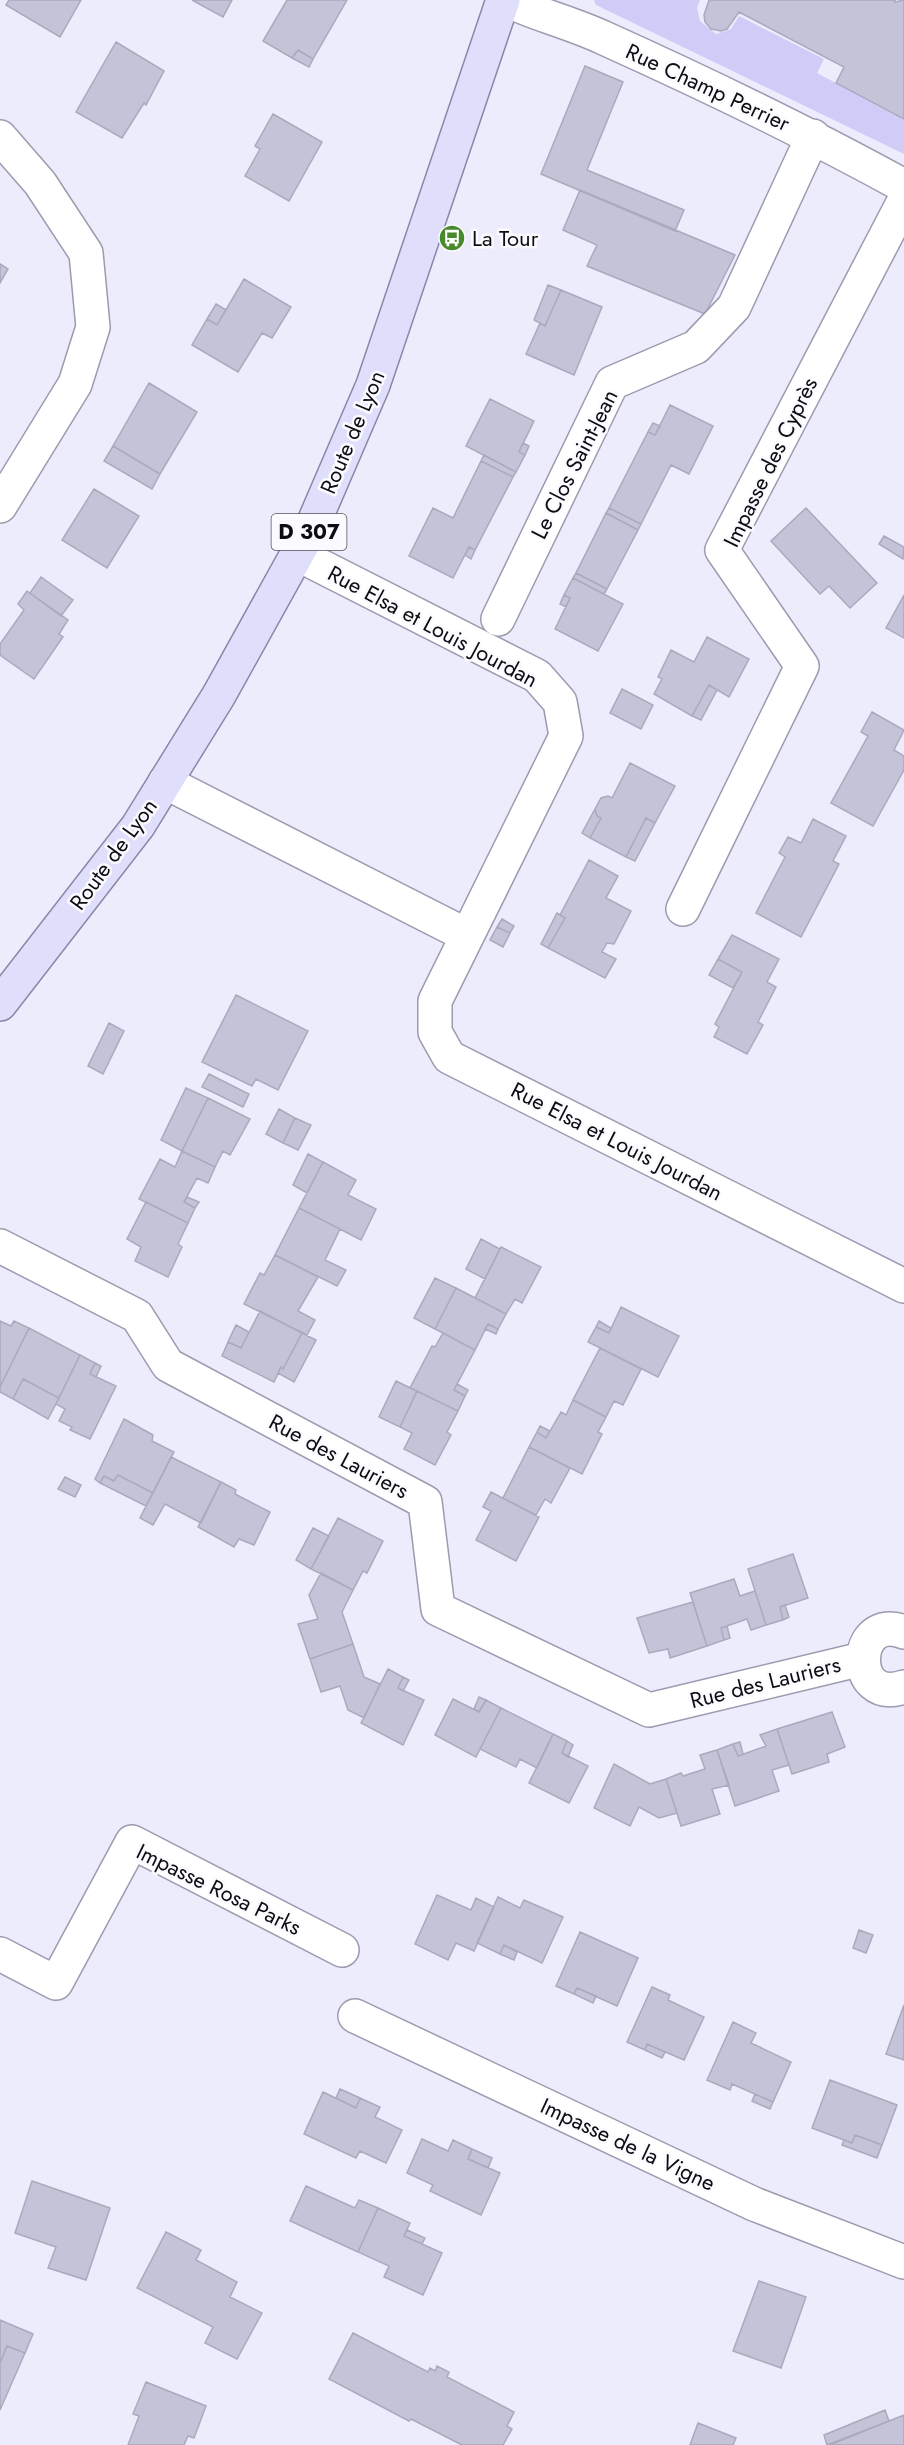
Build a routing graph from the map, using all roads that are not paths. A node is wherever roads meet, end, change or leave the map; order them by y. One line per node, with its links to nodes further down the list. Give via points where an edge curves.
1 (504, 0): 2 (street, Rue Champ Perrier, via 602,36); 7 (main road, Route de Lyon / D 307, via 374,385)
2 (813, 136): 4 (street, Rue Champ Perrier); 8 (street, Le Clos Saint-Jean, via 734,307 696,347 612,383)
3 (0, 137): 6 (street, via 40,183 86,253 93,327 75,384)
4 (904, 186)
5 (904, 201): 10 (street, Impasse des Cyprès, via 722,550 802,666)
6 (0, 506)
7 (297, 554): 9 (main road, Route de Lyon / D 307, via 219,695); 11 (street, Rue Elsa et Louis Jourdan, via 537,676 560,702 566,736)
8 (498, 618)
9 (165, 782): 11 (street); 12 (main road, Route de Lyon / D 307, via 138,826)
10 (683, 909)
11 (466, 935): 14 (street, Rue Elsa et Louis Jourdan, via 435,1001 435,1032 449,1057)
12 (0, 1004)
13 (0, 1246): 16 (street, Rue des Lauriers, via 137,1316 168,1365 425,1502 438,1609 649,1710)
14 (904, 1286)
15 (904, 1632): 16 (street, via 880,1632 869,1640)
16 (862, 1659): 17 (street, via 866,1675 873,1683 887,1690)
17 (904, 1687)
18 (342, 1950): 19 (street, Impasse Rosa Parks, via 132,1842 56,1983)
19 (0, 1954)
20 (356, 2016): 21 (street, Impasse de la Vigne, via 754,2204)
21 (904, 2262)

